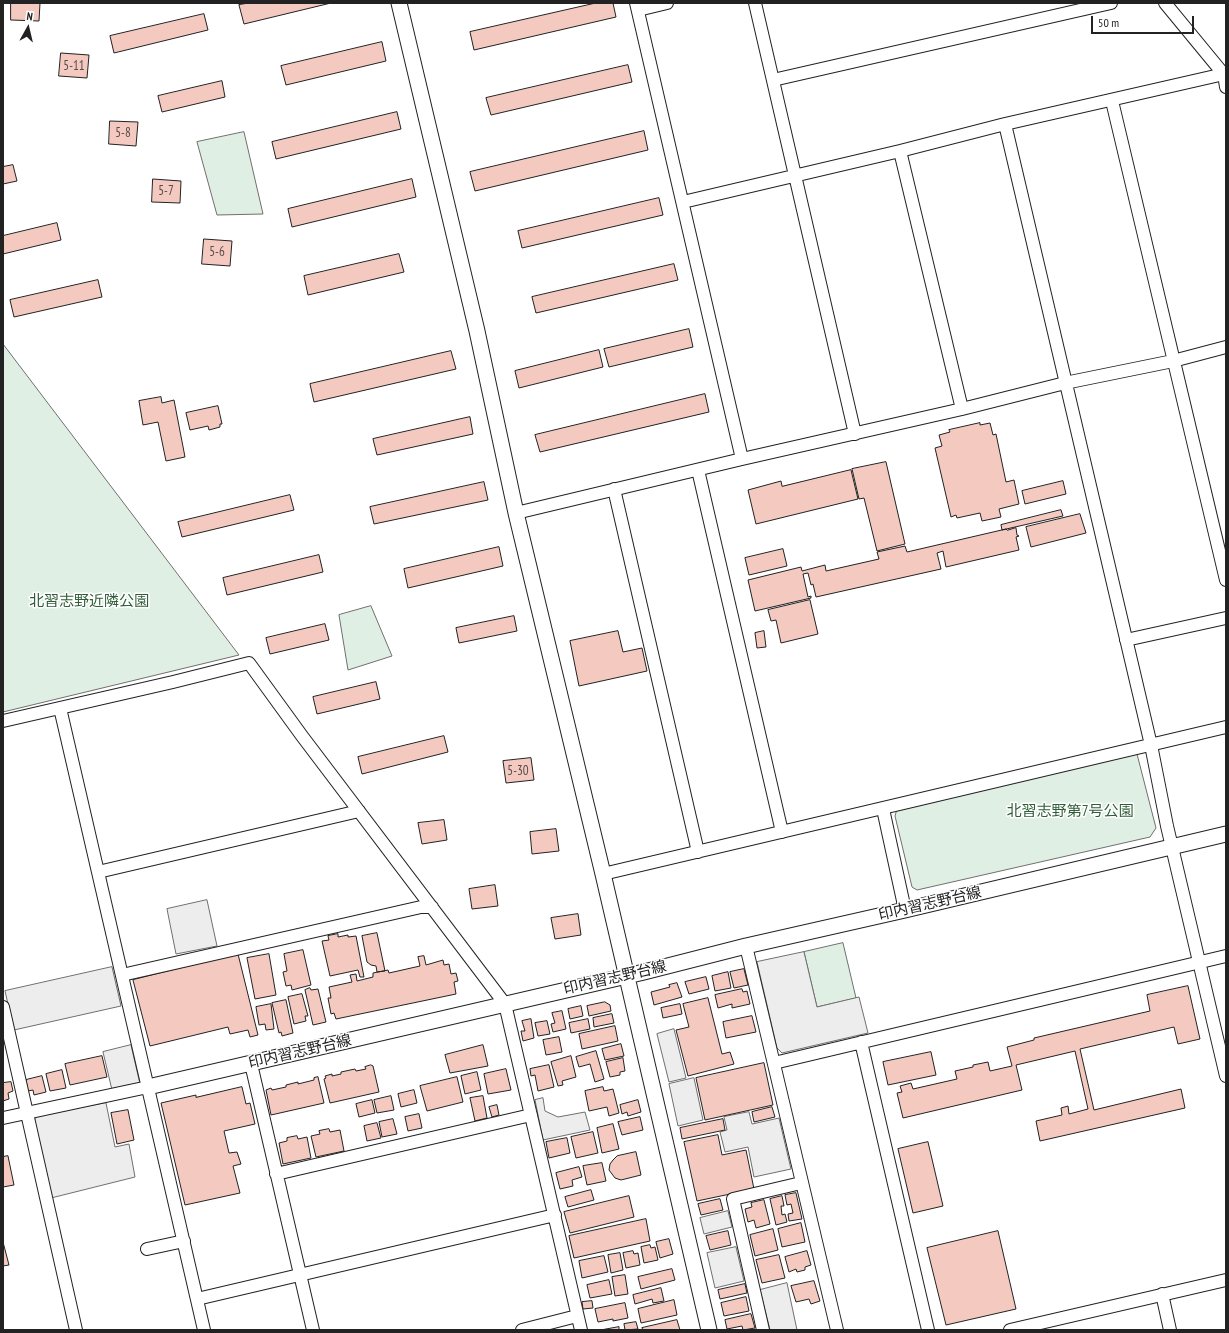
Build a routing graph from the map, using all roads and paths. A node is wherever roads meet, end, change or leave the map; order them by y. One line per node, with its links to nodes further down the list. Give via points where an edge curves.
1 (399, 3): 22 (street)
2 (667, 3): 6 (street)
3 (755, 3): 8 (street)
4 (1111, 3): 8 (street)
5 (1165, 3): 7 (street)
6 (637, 6): 13 (street)
7 (1225, 79): 9 (street)
8 (773, 80): 12 (street)
9 (1112, 101): 10 (street); 15 (street)
10 (1005, 124): 11 (street); 16 (street)
11 (900, 151): 12 (street); 17 (street)
12 (795, 176): 13 (street); 18 (street)
13 (683, 202): 19 (street)
14 (1226, 347): 15 (street)
15 (1173, 361): 16 (street); 23 (street)
16 (1065, 383): 17 (street); 25 (street)
17 (962, 409): 18 (street)
18 (855, 434): 19 (street)
19 (742, 459): 20 (street)
20 (698, 470): 21 (street); 32 (street)
21 (614, 489): 22 (street); 35 (street)
22 (516, 513): 37 (street)
23 (1226, 580)
24 (1226, 618): 25 (street)
25 (1126, 640): 29 (street)
26 (60, 708): 27 (street); 31 (street, via 249,663); 36 (street)
27 (3, 721)
28 (1226, 727): 29 (street)
29 (1151, 745): 30 (street); 34 (street)
30 (883, 809): 32 (street); 39 (street)
31 (359, 811): 36 (street); 38 (street)
32 (782, 832): 35 (street)
33 (1226, 834): 34 (street, 印内習志野台線)
34 (1172, 846): 39 (street, 印内習志野台線); 42 (street)
35 (698, 852): 37 (street)
36 (98, 872): 43 (street)
37 (603, 874): 44 (street)
38 (432, 907): 43 (street, via 421,907); 45 (street)
39 (905, 910): 40 (street, 印内習志野台線)
40 (746, 946): 44 (street, 印内習志野台線); 48 (street)
41 (1226, 956): 42 (street)
42 (1200, 963): 47 (street); 50 (street)
43 (122, 975): 51 (street)
44 (627, 976): 45 (street, 印内習志野台線); 70 (street)
45 (505, 1004): 49 (street, 印内習志野台線); 53 (street)
46 (3, 1007): 52 (street)
47 (861, 1042): 48 (street); 73 (street)
48 (774, 1063): 56 (street)
49 (251, 1064): 51 (street, 印内習志野台線); 55 (street)
50 (1226, 1076)
51 (148, 1087): 52 (street, 印内習志野台線); 58 (street)
52 (26, 1113): 54 (street, 印内習志野台線); 65 (street)
53 (530, 1115): 55 (street); 57 (street)
54 (3, 1118)
55 (276, 1174): 60 (street)
56 (801, 1183): 71 (street, via 733,1199); 72 (street)
57 (555, 1215): 60 (street); 64 (street)
58 (184, 1241): 59 (street); 63 (street)
59 (147, 1249)
60 (300, 1276): 63 (street); 67 (street)
61 (1226, 1280): 62 (street)
62 (1162, 1294): 74 (street); 75 (street)
63 (197, 1299): 66 (street)
64 (577, 1316): 68 (street); 69 (street)
65 (76, 1330)
66 (204, 1330)
67 (313, 1330)
68 (522, 1330)
69 (581, 1330)
70 (709, 1330)
71 (763, 1330)
72 (837, 1330)
73 (928, 1330)
74 (1010, 1330)
75 (1170, 1330)

